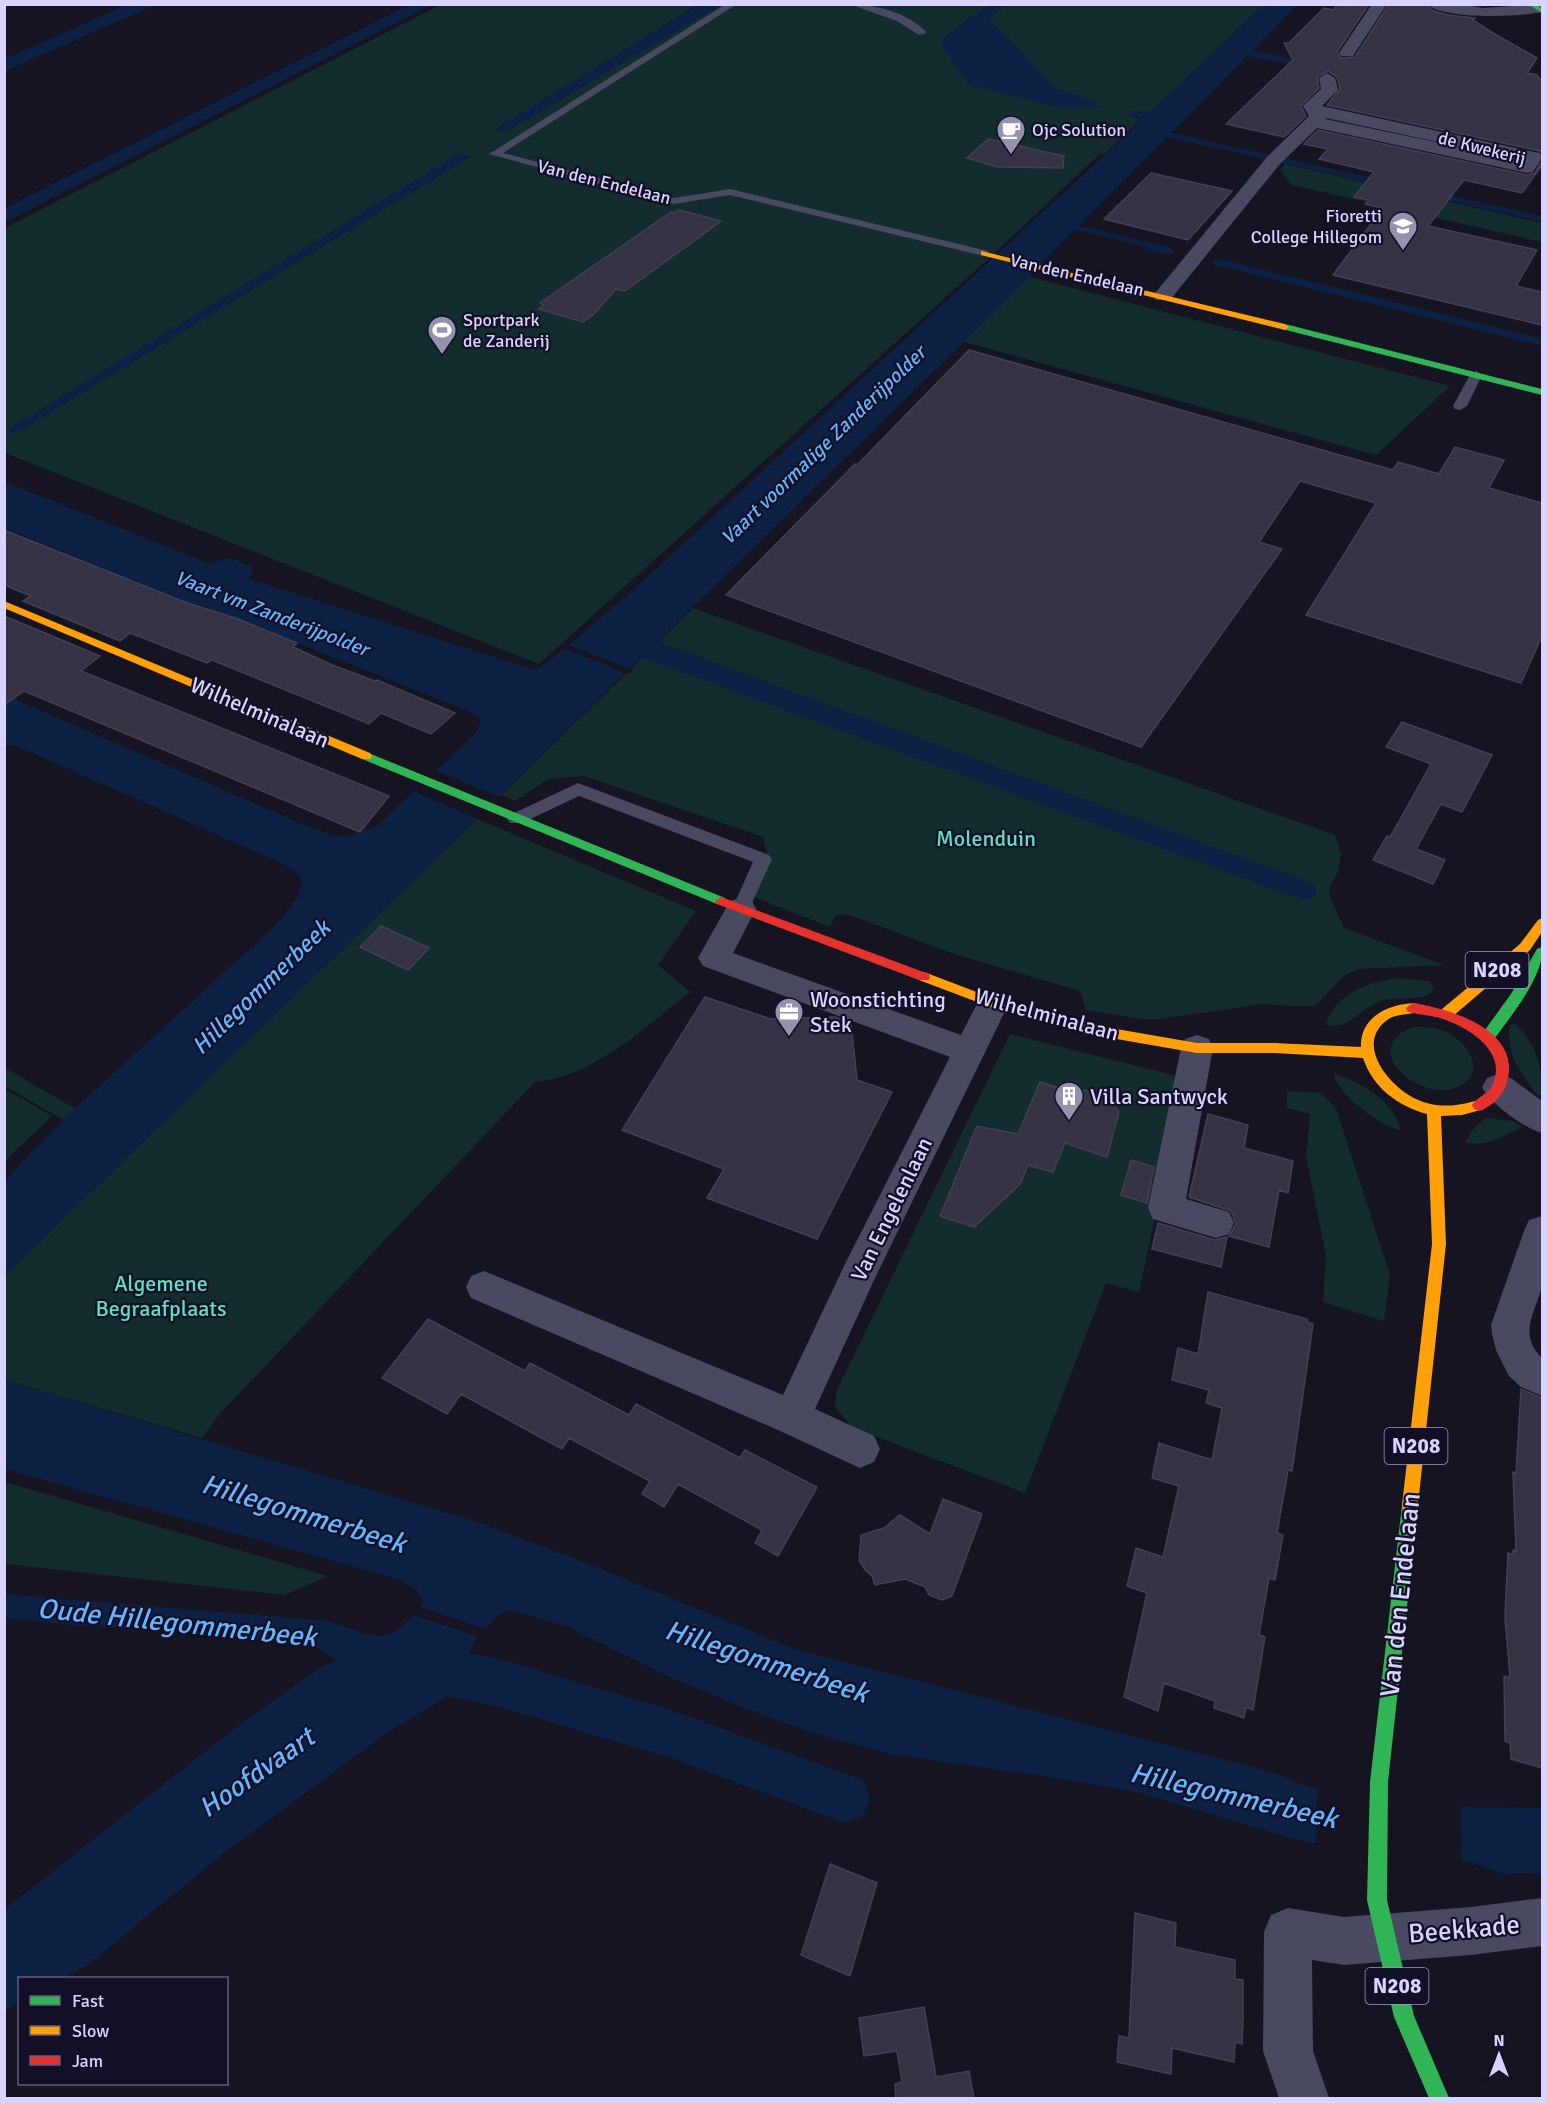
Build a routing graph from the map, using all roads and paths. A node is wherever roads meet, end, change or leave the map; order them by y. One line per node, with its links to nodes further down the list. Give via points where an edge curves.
1 (733, 4): 12 (lane, Van den Endelaan, via 494,154 674,201 730,192)
2 (853, 4): 8 (lane, via 908,23)
3 (1380, 4): 9 (street)
4 (1434, 4): 6 (street, via 1483,13)
5 (1537, 8): 6 (street)
6 (1508, 11): 7 (street)
7 (1542, 28)
8 (922, 33)
9 (1347, 53)
10 (1327, 78): 11 (street, via 1330,90 1312,106)
11 (1314, 116): 11 (street, de Kwekerij, via 1527,168 1534,157); 13 (street, Van den Endelaan)
12 (984, 254): 13 (main road, Van den Endelaan)
13 (1163, 296): 14 (main road, Van den Endelaan)
14 (1476, 375): 15 (main road, Van den Endelaan); 16 (lane)
15 (1542, 392)
16 (1460, 406)
17 (4, 604): 18 (main road, Wilhelminalaan)
18 (516, 819): 19 (main road, Wilhelminalaan); 19 (lane, via 578,789 763,859)
19 (741, 909): 22 (main road, Wilhelminalaan); 26 (street, via 714,958)
20 (1542, 923): 23 (main road, N208, via 1525,947)
21 (1542, 952): 24 (main road, N208)
22 (993, 1003): 25 (main road, Wilhelminalaan, via 1074,1025); 26 (street, Van Engelenlaan)
23 (1446, 1013): 24 (main road, N208, via 1469,1023); 27 (main road, N208, via 1413,1008 1384,1016 1367,1034)
24 (1487, 1038): 28 (main road, N208, via 1502,1063)
25 (1197, 1048): 27 (main road, Wilhelminalaan); 31 (street, via 1166,1208)
26 (969, 1051): 35 (street, Van Engelenlaan)
27 (1366, 1053): 29 (main road, via 1371,1068 1388,1089)
28 (1499, 1087): 29 (main road, via 1486,1102 1475,1107 1449,1112); 30 (street)
29 (1434, 1110): 38 (main road, Van den Endelaan / N208, via 1439,1244 1379,1782 1377,1900)
30 (1542, 1119)
31 (1216, 1223)
32 (1542, 1231): 34 (street, via 1510,1325 1519,1361)
33 (484, 1287): 35 (street)
34 (1538, 1377)
35 (792, 1417): 36 (street)
36 (860, 1449)
37 (1542, 1922): 38 (street, Beekkade)
38 (1385, 1936): 39 (street, via 1344,1941 1288,1932 1288,2051); 40 (main road, Van den Endelaan / N208, via 1404,2017)
39 (1304, 2098)
40 (1439, 2098)

